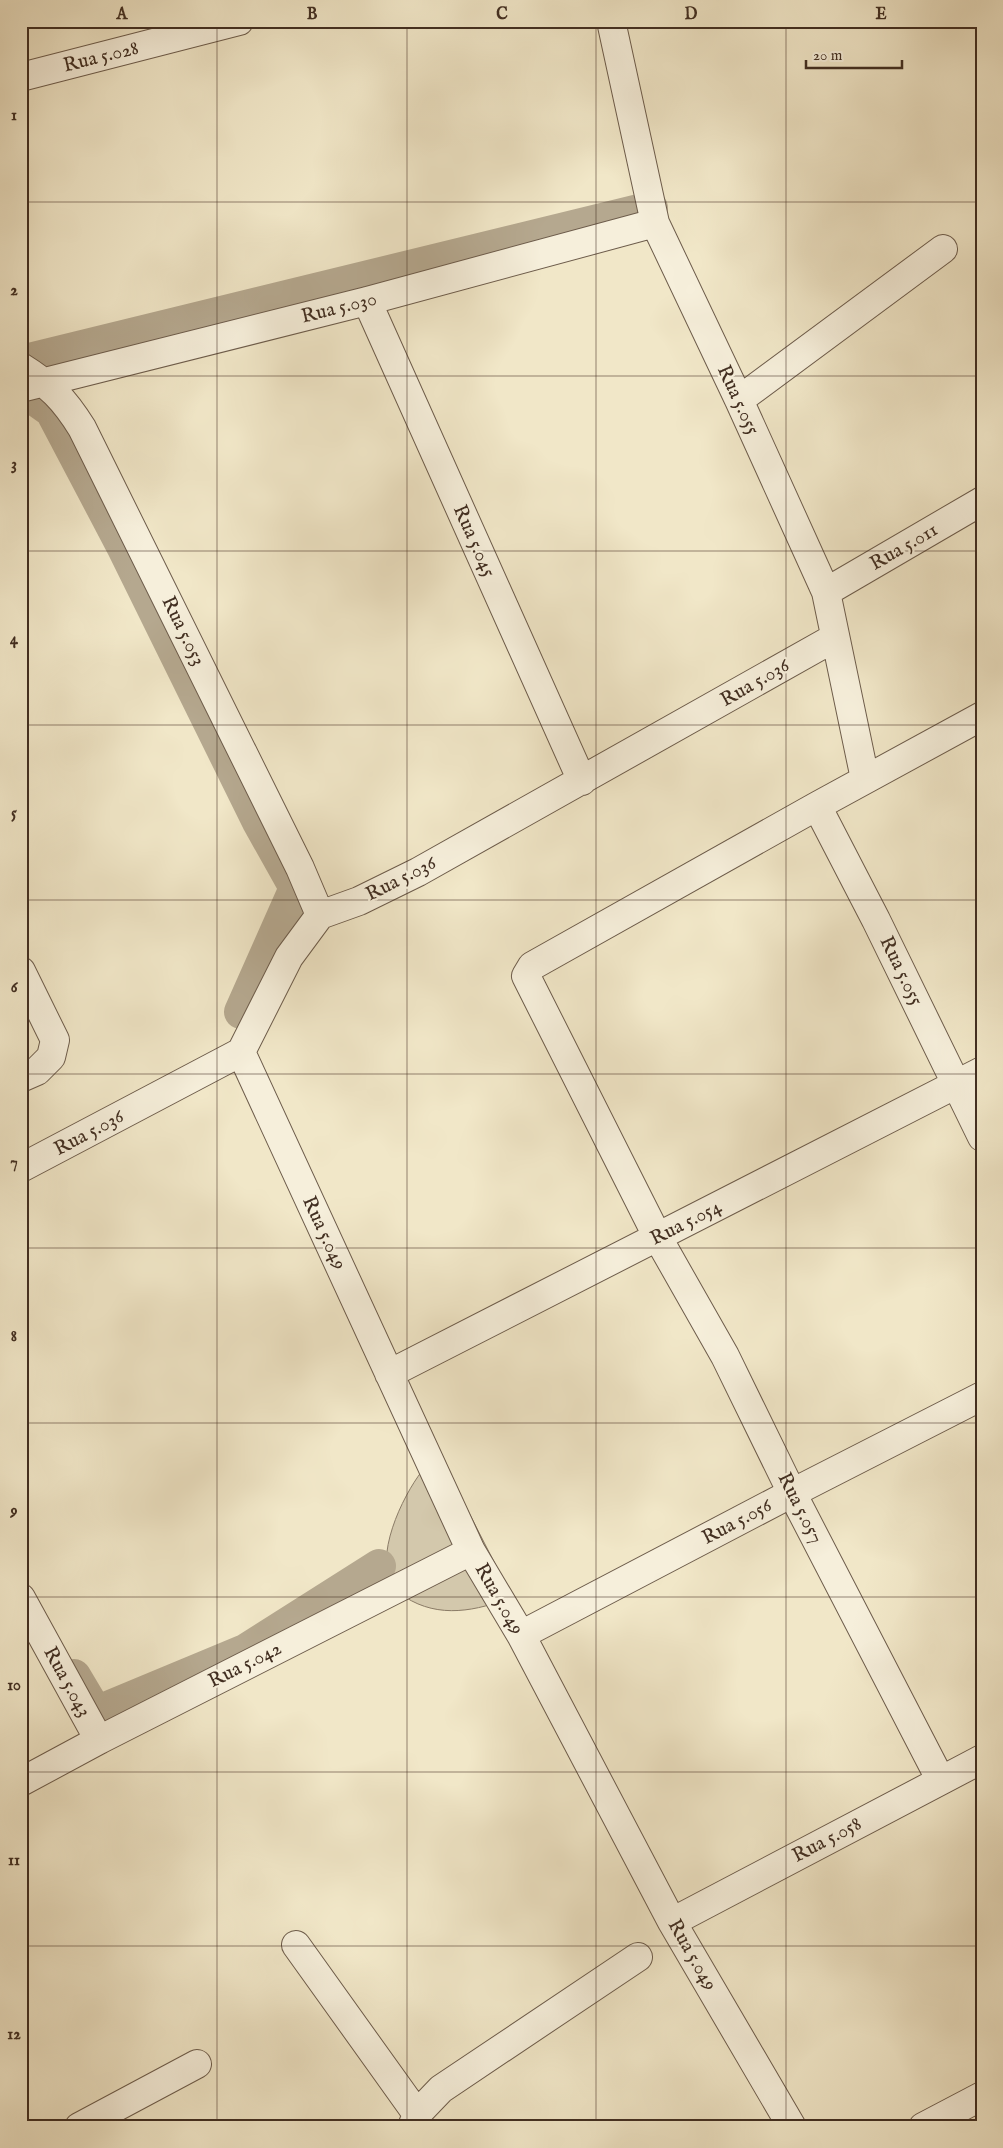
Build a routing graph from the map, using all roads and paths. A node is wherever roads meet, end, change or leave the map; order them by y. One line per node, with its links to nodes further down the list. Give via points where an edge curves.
1 (239, 21): 3 (street, Rua 5.028)
2 (610, 21): 4 (street, Rua 5.055)
3 (21, 77)
4 (655, 223): 6 (street, Rua 5.030); 9 (street, Rua 5.055)
5 (943, 249): 9 (street)
6 (367, 301): 8 (street, Rua 5.030); 15 (street, Rua 5.045)
7 (21, 367): 8 (street, Rua 5.053)
8 (33, 385): 17 (street, Rua 5.053, via 70,409 82,428)
9 (738, 400): 11 (street, Rua 5.055)
10 (982, 501): 11 (street, Rua 5.011)
11 (826, 592): 12 (street, Rua 5.055)
12 (834, 638): 14 (street, Rua 5.055); 15 (street, Rua 5.036)
13 (982, 716): 14 (street)
14 (865, 779): 16 (street)
15 (582, 781): 17 (street, Rua 5.036, via 418,872 359,901)
16 (816, 806): 22 (street, Rua 5.055); 25 (street, Rua 5.057, via 532,966 526,976)
17 (320, 914): 19 (street, via 289,957)
18 (21, 971): 21 (street, via 54,1040 51,1056 37,1071)
19 (241, 1052): 24 (street, Rua 5.036); 26 (street, Rua 5.049)
20 (982, 1071): 22 (street, Rua 5.054)
21 (21, 1078)
22 (956, 1085): 23 (street, Rua 5.055); 25 (street, Rua 5.054)
23 (982, 1137)
24 (21, 1168)
25 (658, 1238): 26 (street, Rua 5.054); 28 (street, Rua 5.057, via 725,1356)
26 (389, 1374): 29 (street, Rua 5.049)
27 (982, 1396): 28 (street, Rua 5.056)
28 (792, 1493): 31 (street, Rua 5.056); 34 (street, Rua 5.057)
29 (471, 1550): 31 (street, Rua 5.049); 32 (street, Rua 5.042)
30 (21, 1598): 32 (street, Rua 5.043)
31 (521, 1635): 36 (street, Rua 5.049)
32 (99, 1740): 35 (street, Rua 5.042)
33 (982, 1758): 34 (street, Rua 5.058)
34 (940, 1779): 36 (street, Rua 5.058)
35 (21, 1782)
36 (672, 1922): 43 (street, Rua 5.049)
37 (296, 1945): 41 (street)
38 (638, 1957): 41 (street, via 441,2088)
39 (197, 2064): 42 (street)
40 (982, 2096): 44 (street)
41 (415, 2120)
42 (79, 2127)
43 (792, 2127)
44 (923, 2127)

